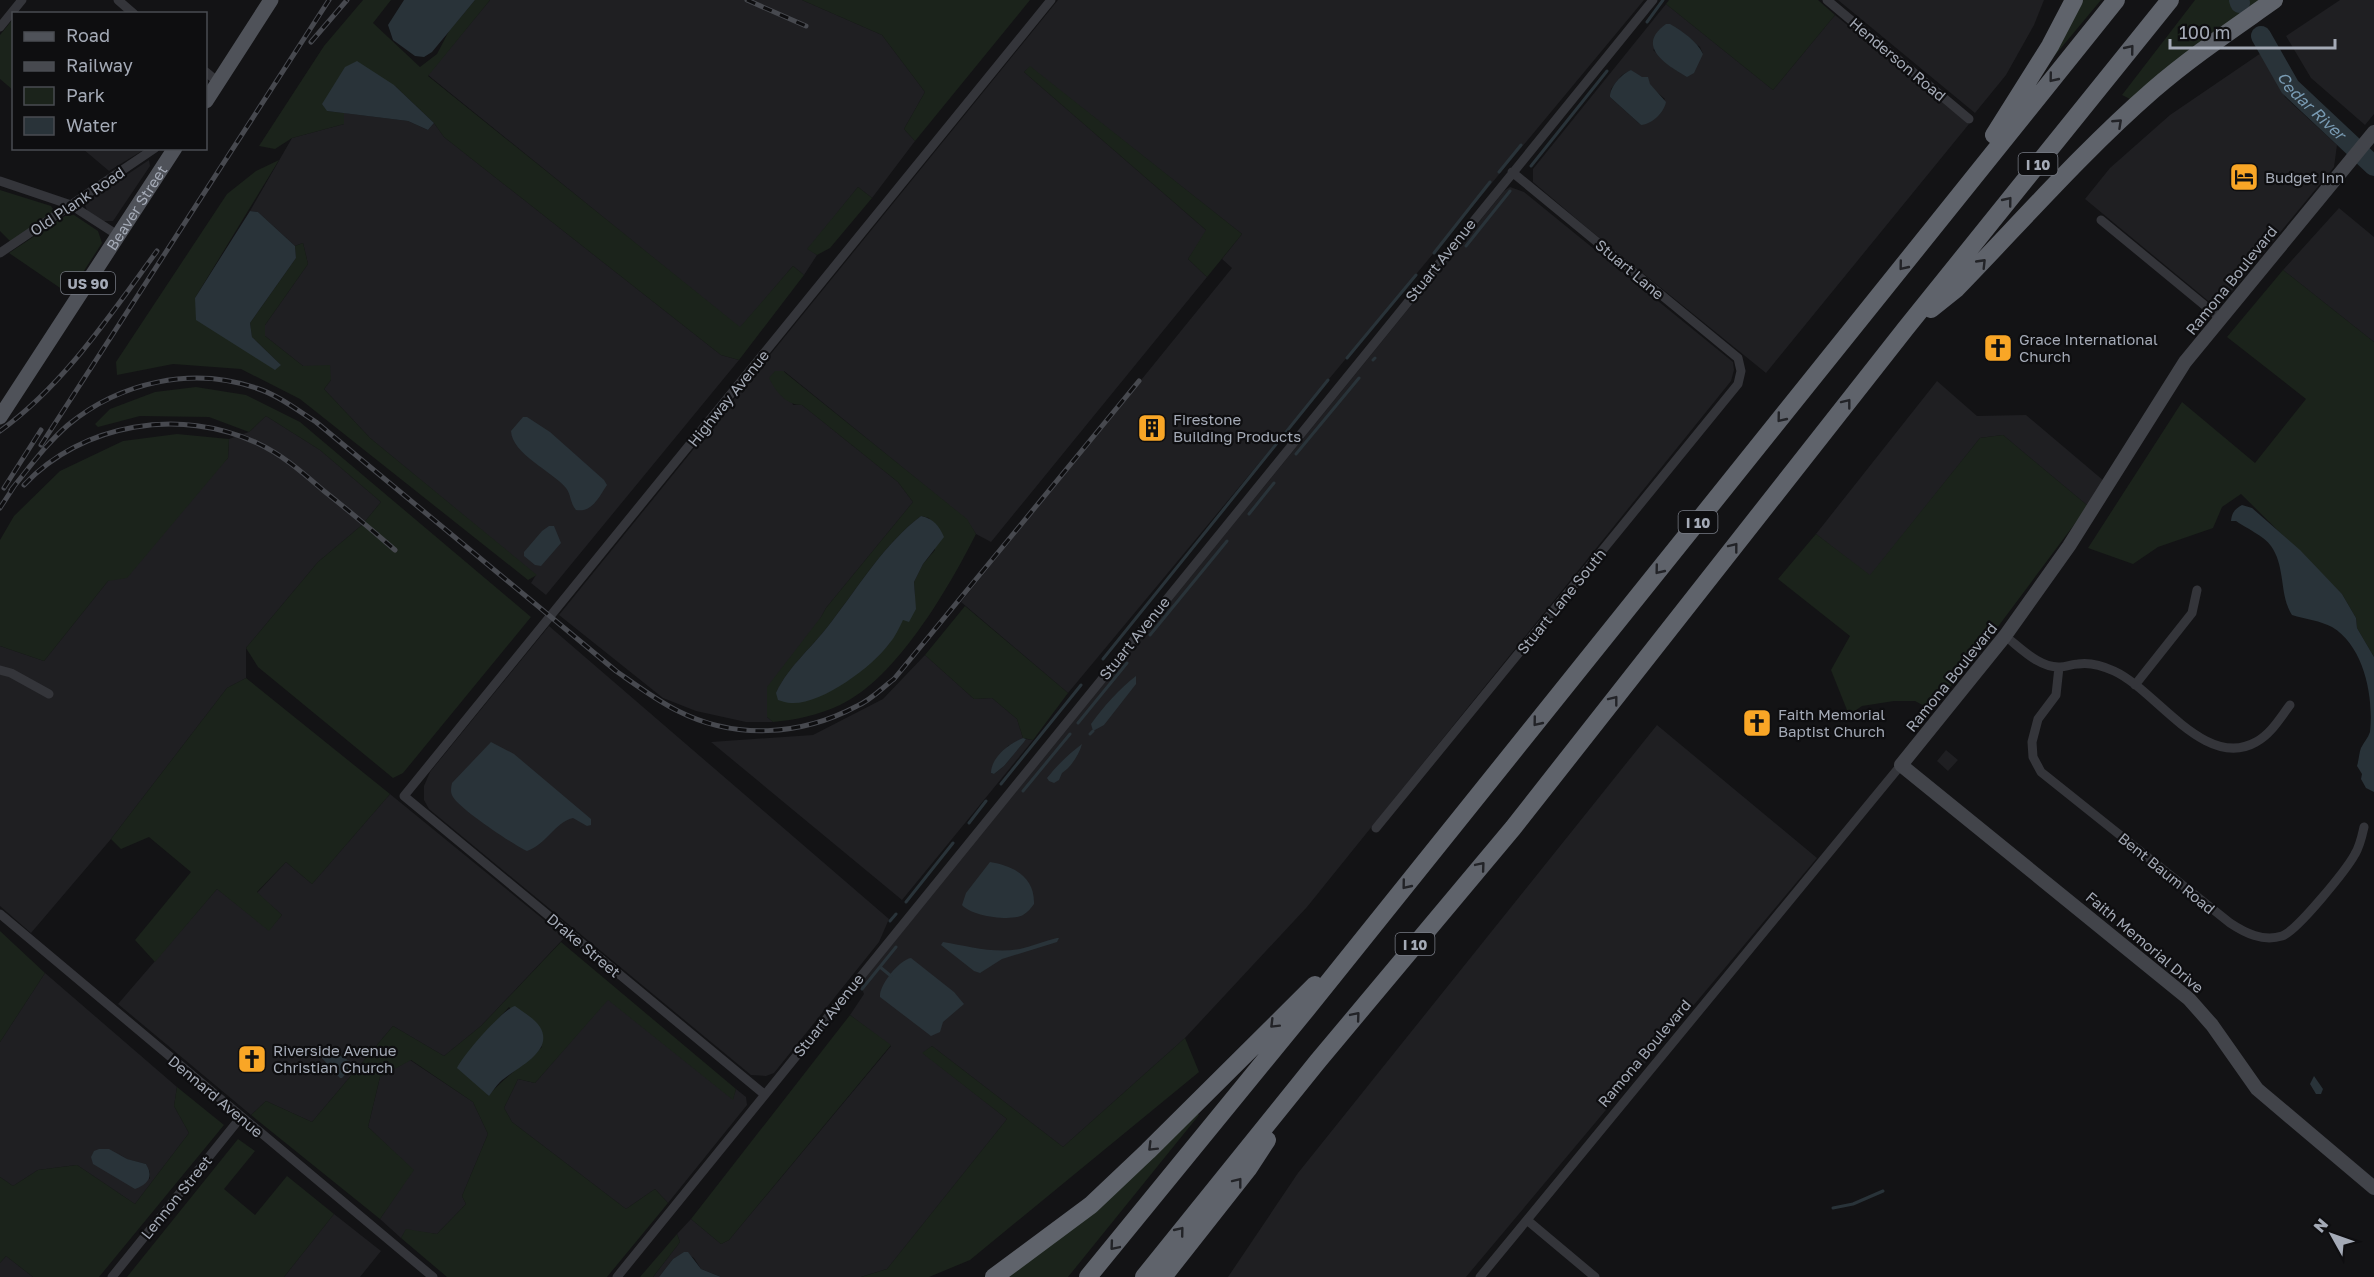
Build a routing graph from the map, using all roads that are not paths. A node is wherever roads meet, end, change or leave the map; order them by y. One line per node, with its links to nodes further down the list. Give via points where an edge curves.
1 (22, 0): 11 (street)
2 (118, 0): 13 (street)
3 (271, 0): 16 (main road)
4 (1051, 0): 41 (street, Highway Avenue)
5 (1653, 0): 22 (street, Stuart Avenue)
6 (1827, 0): 18 (street, Henderson Road)
7 (2074, 0): 25 (highway, via 2050,46)
8 (2116, 0): 25 (highway, I 10, one-way to 25)
9 (2170, 0): 30 (highway, I 10, one-way to 9)
10 (2274, 0): 30 (highway, one-way to 10, via 1956,289 2152,91 2207,46)
11 (12, 12)
12 (12, 12): 14 (street)
13 (132, 12)
14 (0, 27)
15 (207, 73): 16 (street)
16 (218, 82): 17 (main road)
17 (207, 99)
18 (1970, 119)
19 (2374, 132): 29 (street, Ramona Boulevard)
20 (152, 150): 24 (street, Old Plank Road)
21 (174, 150): 27 (main road, Beaver Street / US 90)
22 (1512, 172): 31 (street, Stuart Lane, via 1738,358); 47 (street, Stuart Avenue)
23 (0, 181): 24 (street)
24 (71, 205): 27 (street); 28 (street, Old Plank Road)
25 (1939, 220): 45 (highway, I 10, one-way to 45)
26 (2101, 220): 29 (street)
27 (119, 236): 32 (main road, Beaver Street / US 90)
28 (0, 254)
29 (2220, 318): 34 (street, Ramona Boulevard, via 2167,388 2086,519)
30 (1906, 328): 46 (highway, I 10, one-way to 30, via 1513,828)
31 (1741, 371): 43 (street, Stuart Lane South, via 1738,384)
32 (0, 417)
33 (2197, 590): 37 (street, via 2192,613)
34 (2005, 636): 35 (street, via 2033,658); 40 (street, Ramona Boulevard)
35 (2059, 667): 37 (street, via 2097,664); 42 (street, Bent Baum Road, via 2056,695 2038,719 2031,742 2041,772 2245,933 2282,936 2302,921 2356,853)
36 (0, 670): 38 (street)
37 (2135, 685): 39 (street, via 2203,740 2222,748 2240,749 2257,741)
38 (49, 694)
39 (2290, 705)
40 (1901, 765): 49 (street, Faith Memorial Drive, via 2189,999 2270,1102); 50 (street, Ramona Boulevard)
41 (404, 796): 47 (street, Drake Street)
42 (2364, 827)
43 (1376, 828)
44 (0, 914): 48 (street, Dennard Avenue)
45 (1349, 957): 54 (highway, one-way to 54, via 1311,988 1091,1204); 55 (highway, I 10, one-way to 55)
46 (1318, 1061): 56 (highway, I 10, one-way to 46); 57 (highway, one-way to 46, via 1248,1169)
47 (764, 1094): 53 (street, Stuart Avenue)
48 (241, 1117): 51 (street, Lennon Street); 52 (street, Dennard Avenue)
49 (2374, 1188)
50 (1527, 1220): 58 (street, Ramona Boulevard); 59 (street)
51 (112, 1277)
52 (433, 1277)
53 (617, 1277)
54 (994, 1277)
55 (1088, 1277)
56 (1144, 1277)
57 (1163, 1277)
58 (1480, 1277)
59 (1595, 1277)

